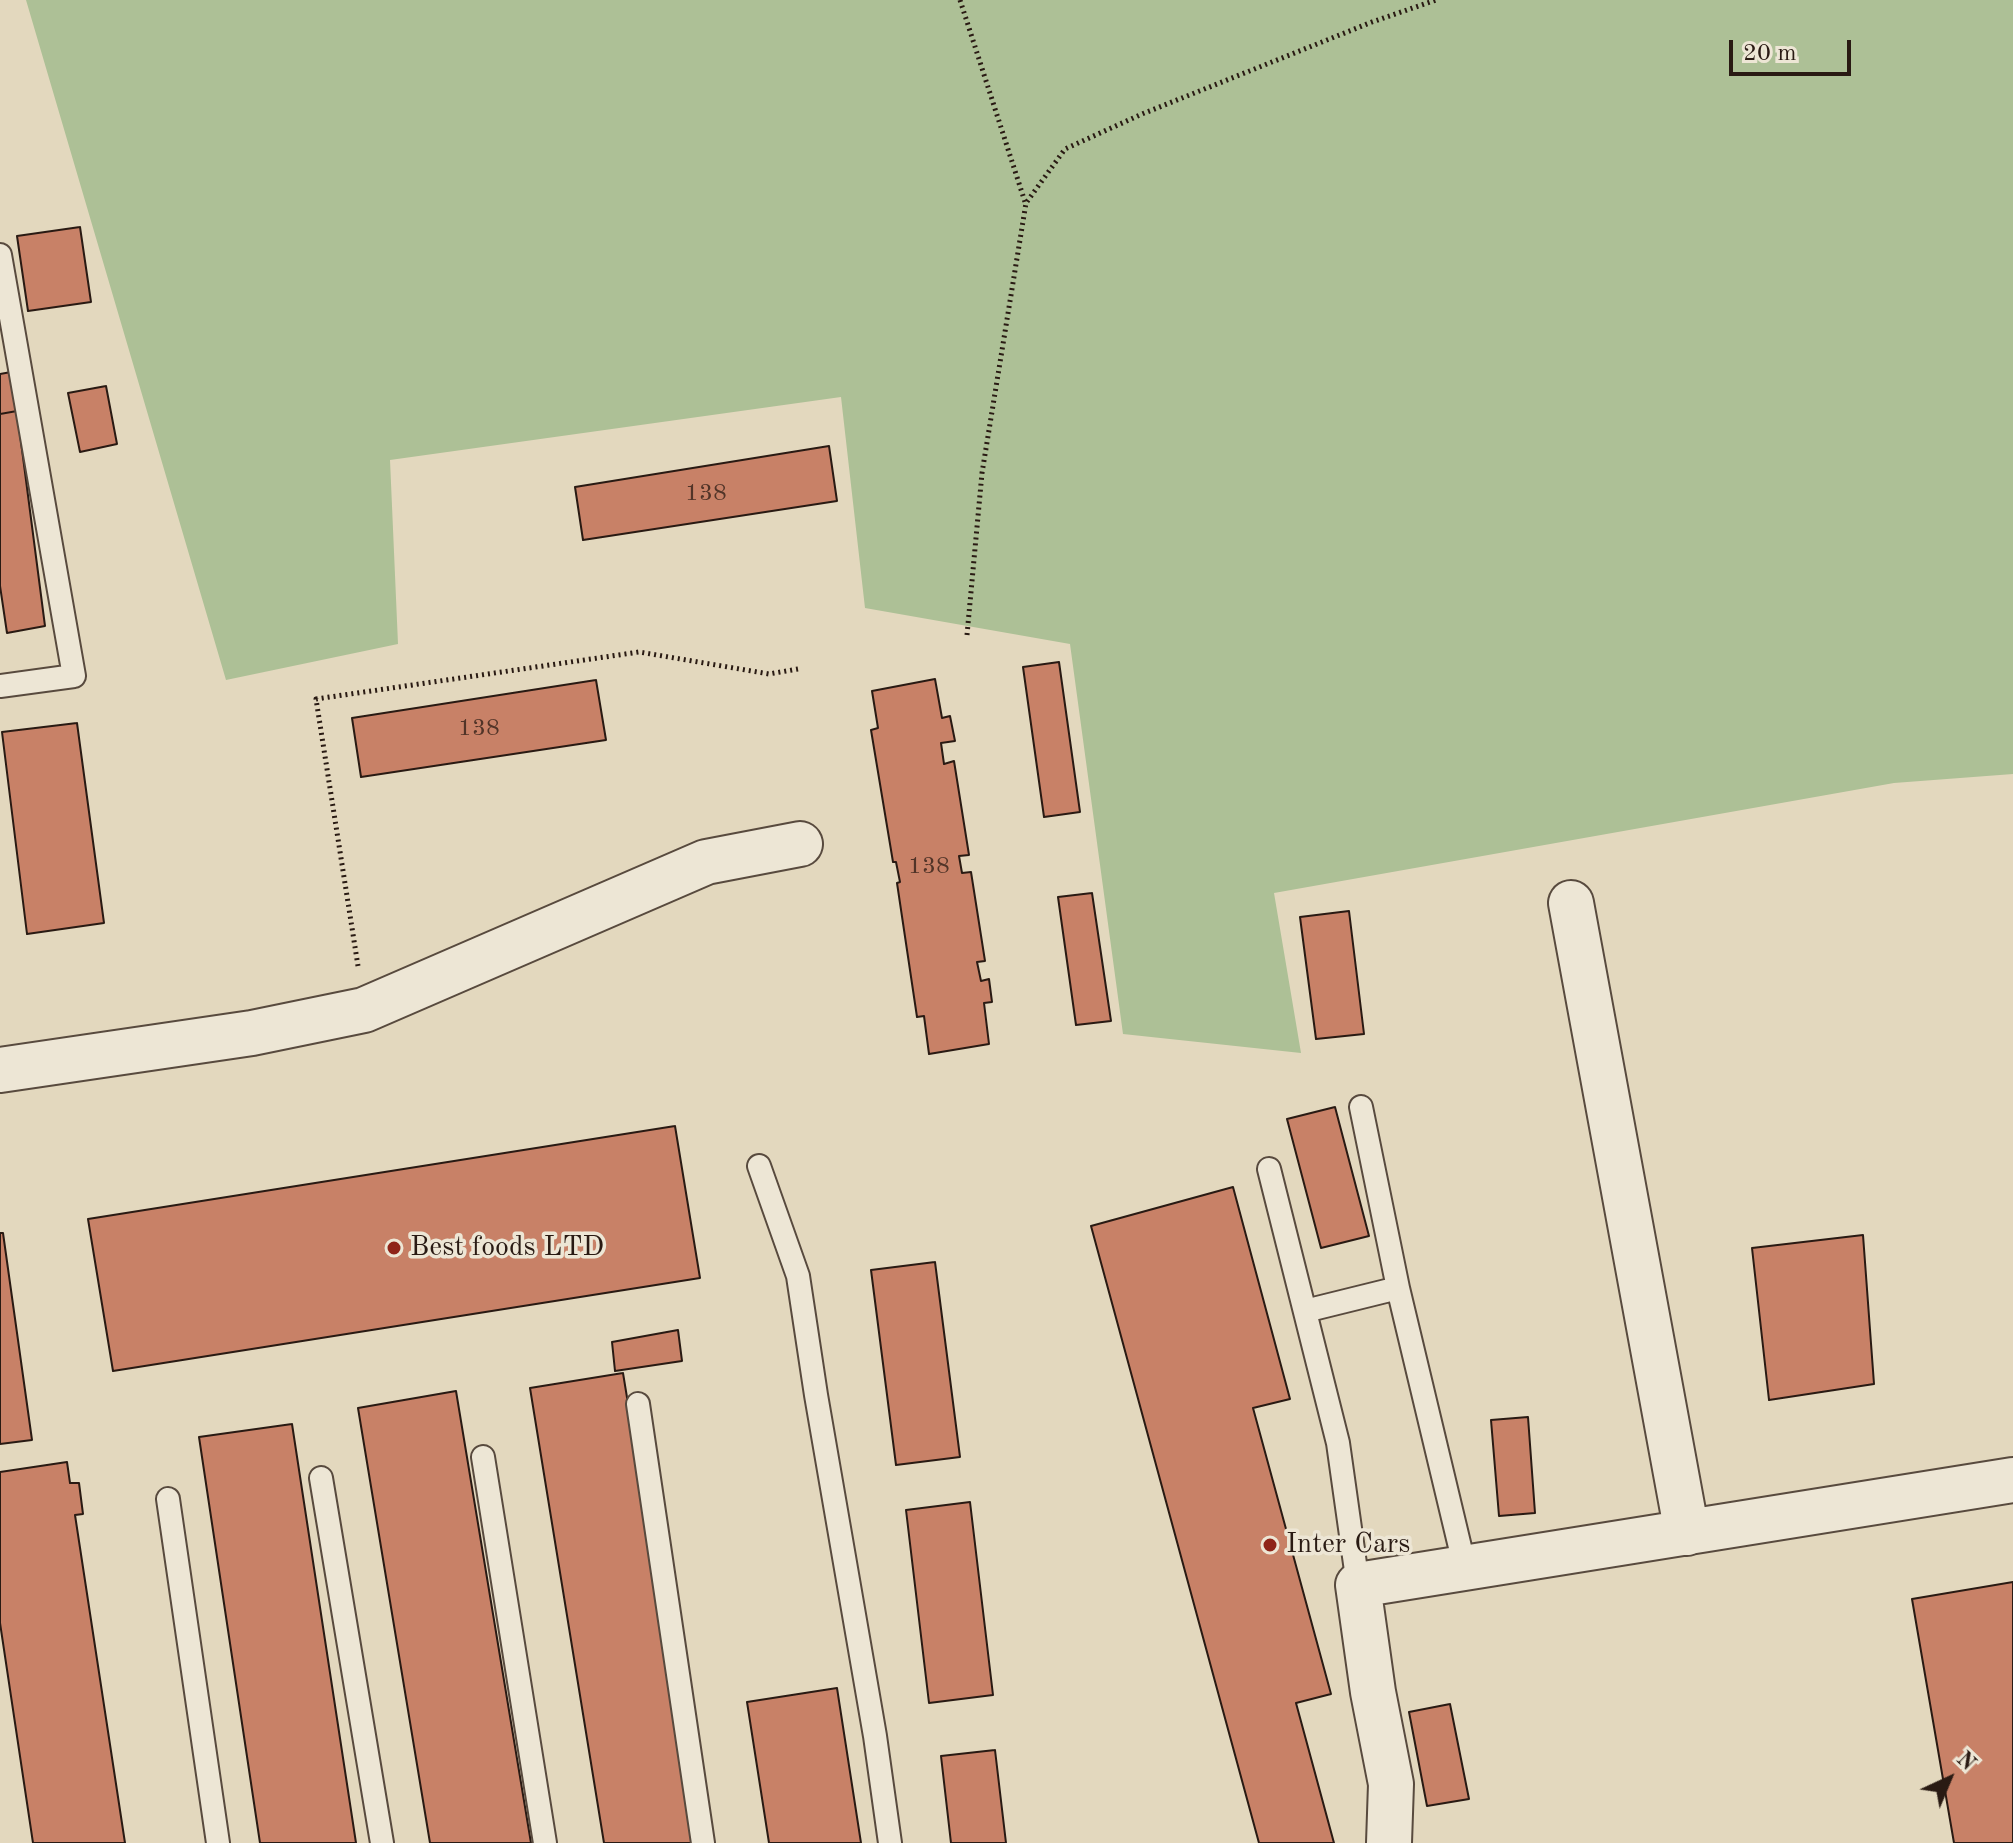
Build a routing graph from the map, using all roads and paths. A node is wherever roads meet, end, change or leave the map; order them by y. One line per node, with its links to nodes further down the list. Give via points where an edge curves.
1 (960, 0): 3 (path)
2 (1436, 0): 3 (path, via 1065,149)
3 (1026, 203): 5 (path, via 982,473)
4 (0, 255): 7 (lane, via 74,676)
5 (967, 635)
6 (798, 669): 10 (path, via 769,674 639,652 316,699)
7 (0, 686)
8 (800, 844): 10 (street, via 706,862)
9 (1571, 903): 22 (street)
10 (364, 1010): 11 (street, via 252,1033)
11 (0, 1070)
12 (1361, 1107): 15 (lane)
13 (759, 1166): 29 (lane, via 798,1276)
14 (1269, 1169): 16 (lane)
15 (1398, 1288): 16 (lane); 23 (lane)
16 (1305, 1311): 24 (lane, via 1338,1443)
17 (638, 1404): 28 (lane)
18 (483, 1457): 27 (lane)
19 (321, 1478): 26 (lane)
20 (2013, 1480): 22 (street)
21 (168, 1499): 25 (lane)
22 (1687, 1533): 23 (street)
23 (1465, 1568): 24 (street)
24 (1358, 1585): 30 (street, via 1391,1784)
25 (218, 1843)
26 (382, 1843)
27 (545, 1843)
28 (703, 1843)
29 (890, 1843)
30 (1389, 1843)

